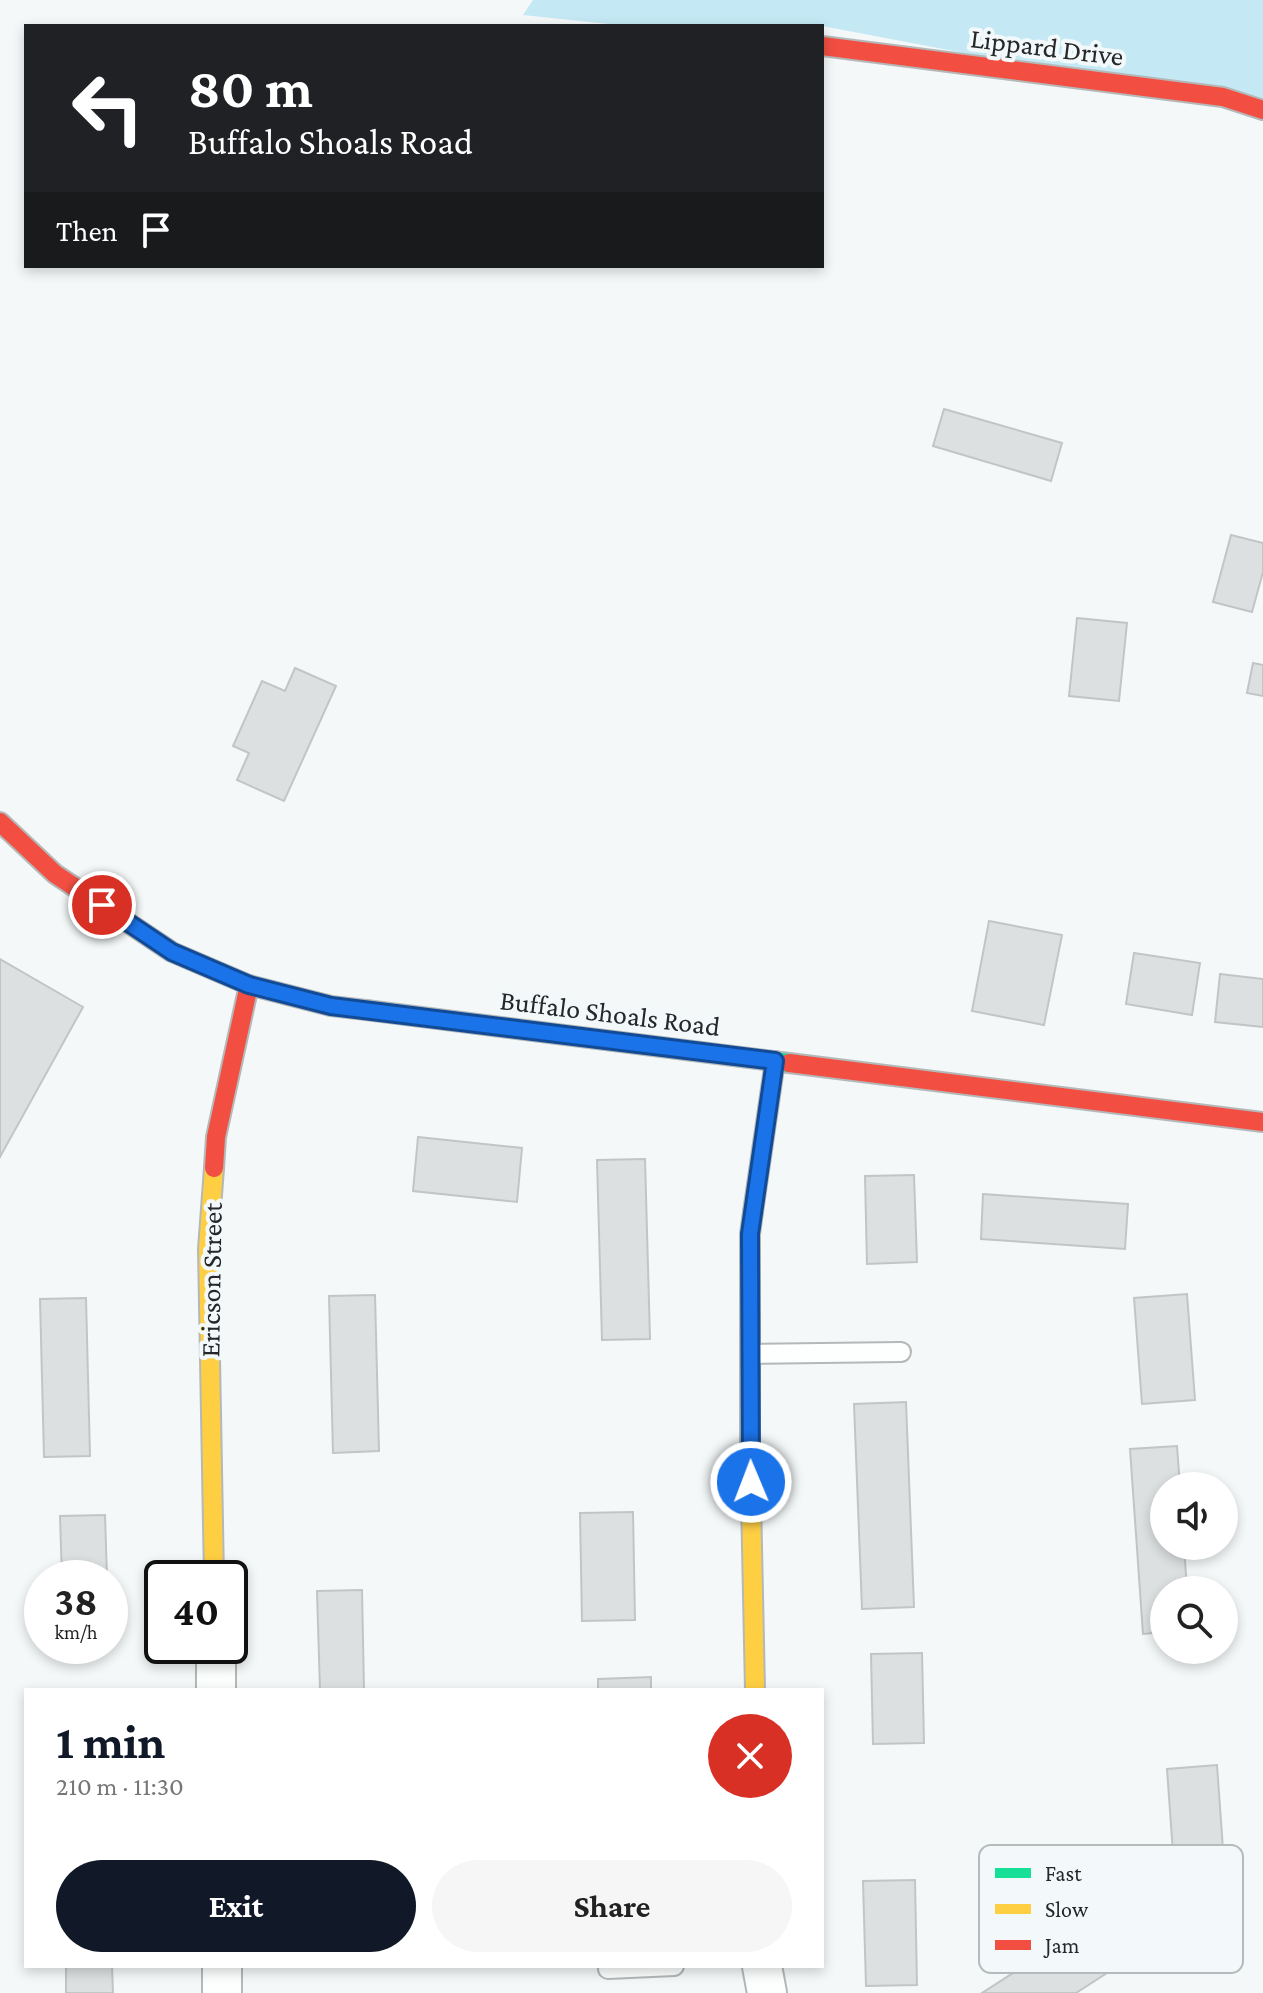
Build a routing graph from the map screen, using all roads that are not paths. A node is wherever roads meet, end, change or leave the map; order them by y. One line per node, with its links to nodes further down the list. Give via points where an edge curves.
1 (824, 46): 2 (street, Lippard Drive, via 1223,97)
2 (1263, 110)
3 (0, 823): 4 (street, Buffalo Shoals Road, via 55,874 172,952)
4 (249, 985): 5 (street, Buffalo Shoals Road, via 331,1006); 9 (street, Ericson Street, via 216,1137 208,1249)
5 (775, 1061): 6 (street, Buffalo Shoals Road); 8 (street, via 750,1234)
6 (1263, 1122)
7 (901, 1352): 8 (lane)
8 (750, 1354): 12 (street)
9 (214, 1560)
10 (216, 1664): 11 (street)
11 (216, 1688)
12 (755, 1688)
13 (222, 1968): 17 (street)
14 (630, 1968): 16 (lane)
15 (762, 1968): 18 (street)
16 (608, 1969)
17 (222, 1993)
18 (767, 1993)

